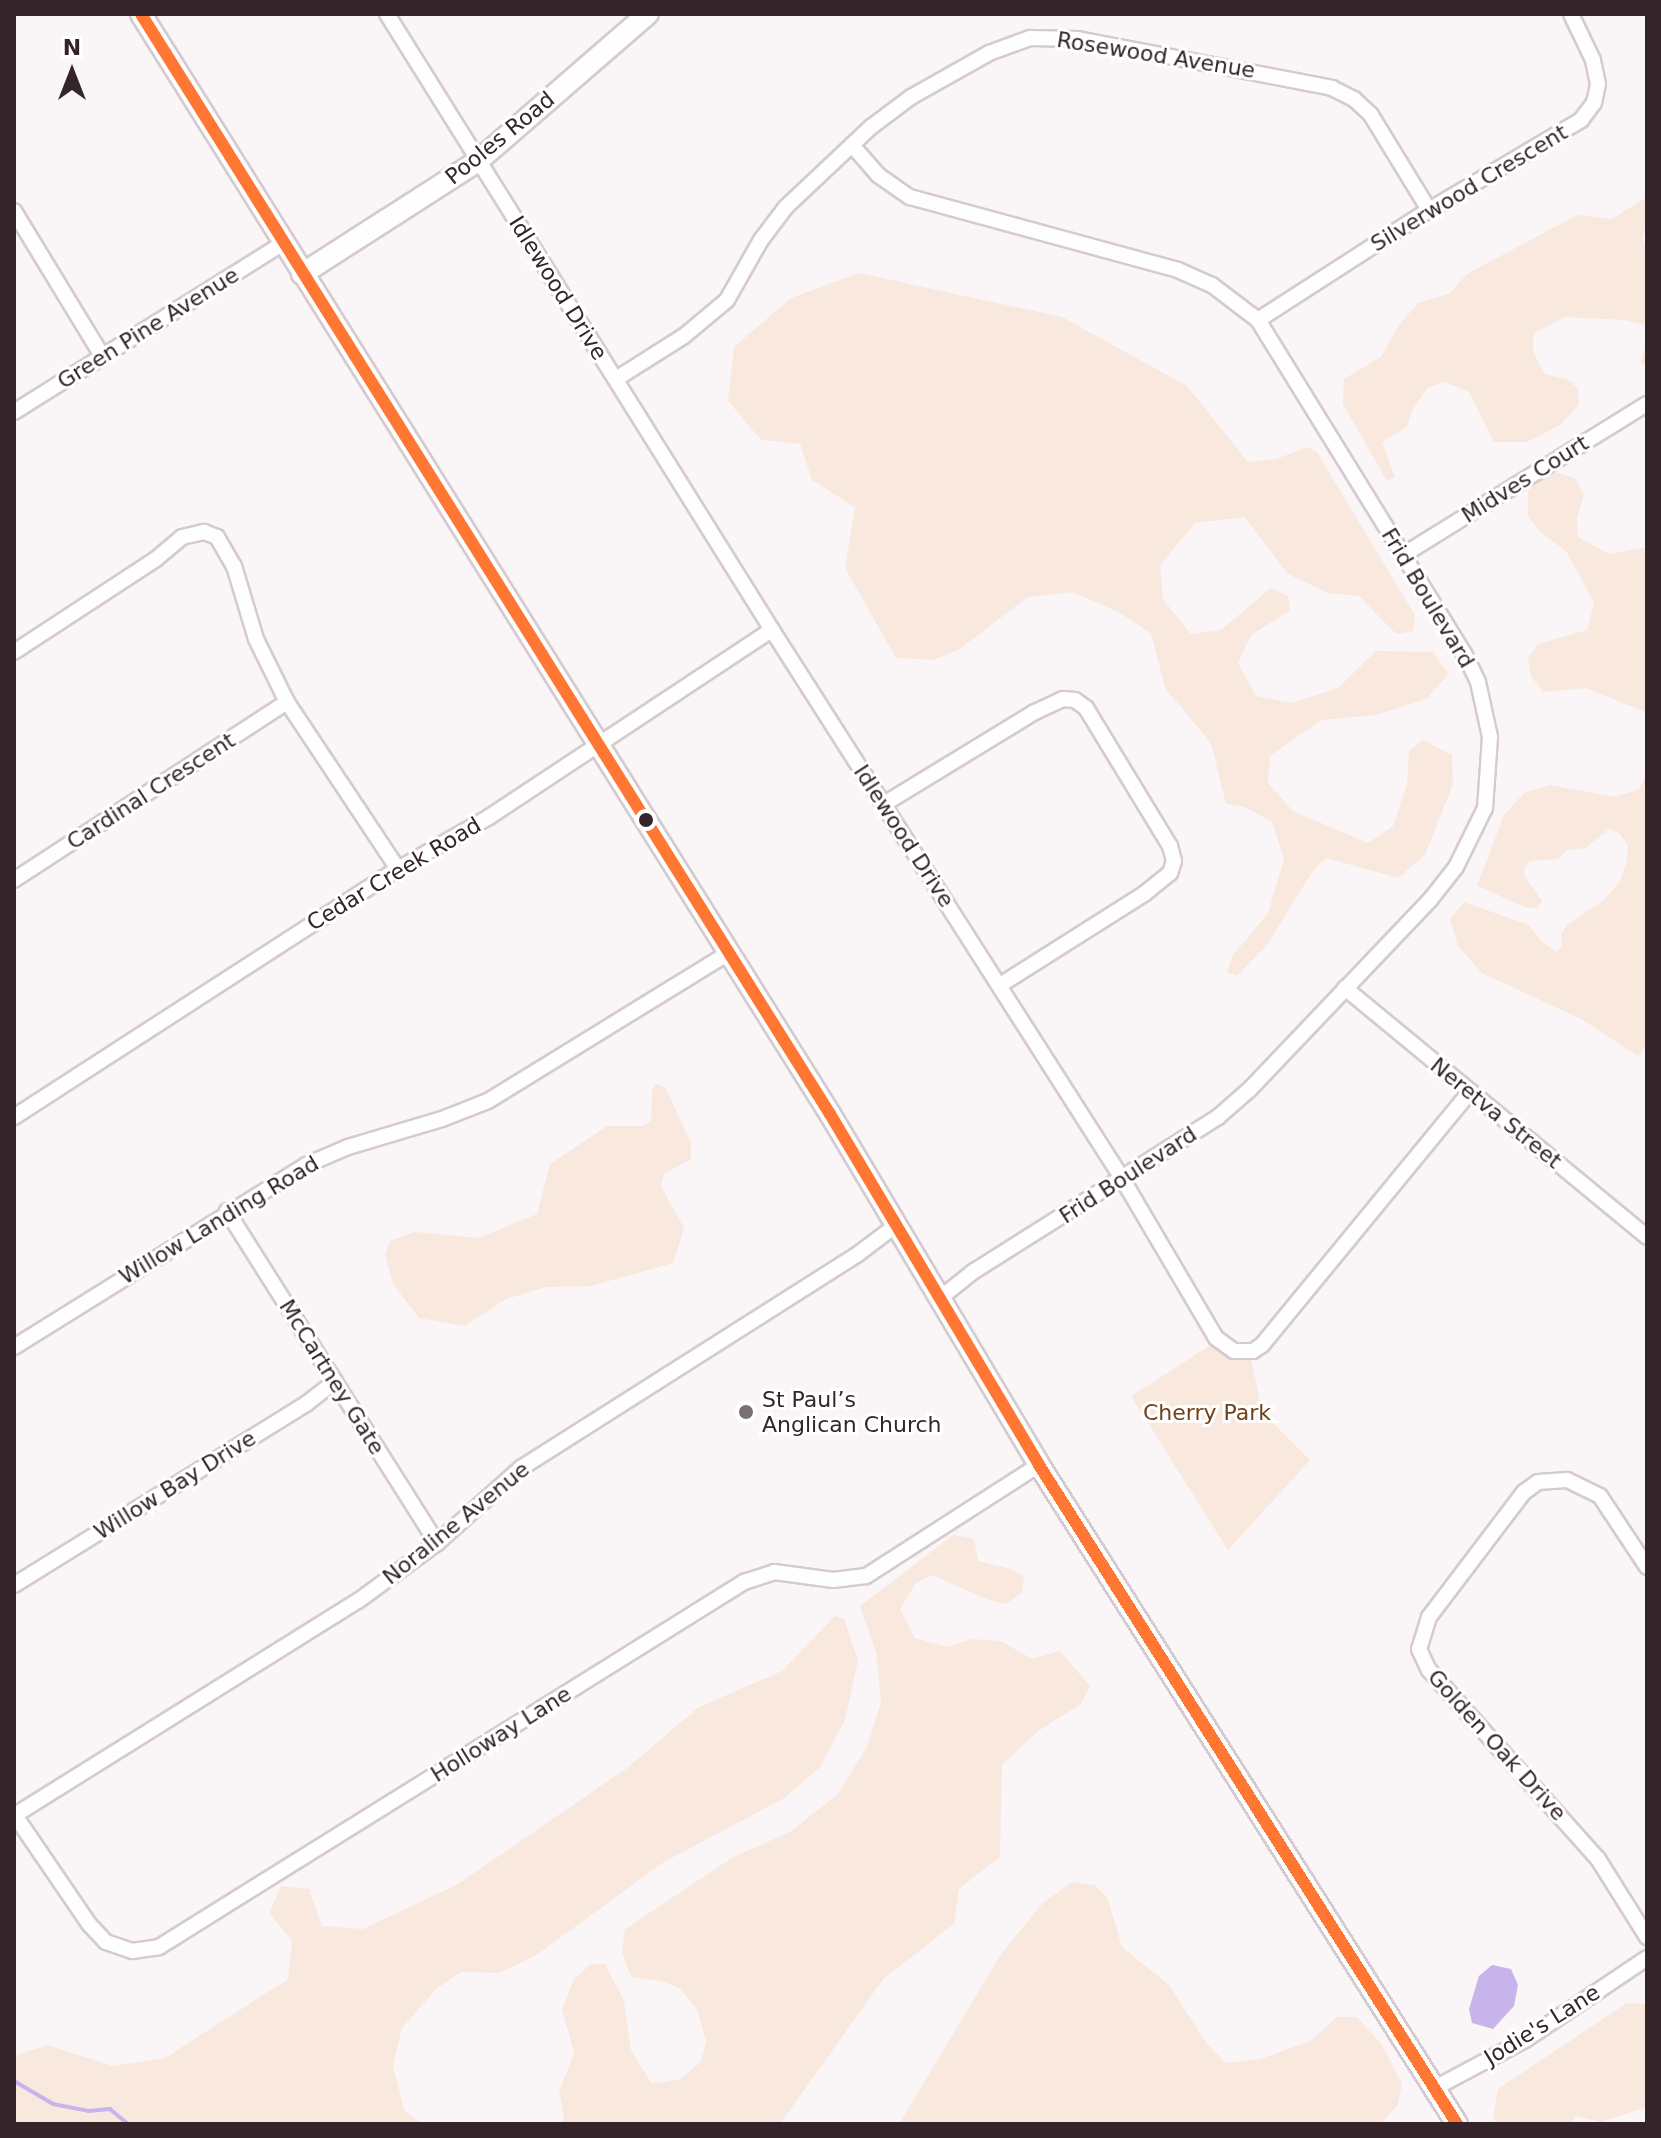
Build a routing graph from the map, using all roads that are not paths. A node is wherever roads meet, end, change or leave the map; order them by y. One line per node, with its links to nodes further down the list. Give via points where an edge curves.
1 (141, 14): 9 (street)
2 (387, 14): 6 (street, Idlewood Drive)
3 (648, 14): 6 (street, Pooles Road)
4 (1571, 14): 7 (street, Silverwood Crescent, via 1597,74 1597,94 1588,112)
5 (852, 145): 7 (street, Rosewood Avenue, via 911,97 989,53 1030,38 1078,39 1332,88 1371,115); 11 (street, Frid Boulevard, via 878,175 910,197 1178,270 1212,285); 13 (street, Rosewood Avenue, via 773,222 727,300 684,336)
6 (478, 161): 10 (street, Pooles Road); 13 (street, Idlewood Drive)
7 (1429, 210): 11 (street, Silverwood Crescent)
8 (14, 211): 12 (street)
9 (282, 244): 10 (street); 12 (street, Green Pine Avenue)
10 (302, 274): 20 (street)
11 (1258, 320): 16 (street, Frid Boulevard)
12 (102, 356): 15 (street, Green Pine Avenue)
13 (616, 379): 17 (street, Idlewood Drive)
14 (1647, 404): 16 (street, Midves Court)
15 (14, 412)
16 (1403, 555): 26 (street, Frid Boulevard, via 1478,682 1490,737 1488,786 1477,828 1456,867)
17 (772, 630): 20 (street, Cedar Creek Road); 21 (street, Idlewood Drive)
18 (14, 652): 19 (street, via 182,537 204,532 217,537 227,550 256,639)
19 (287, 702): 22 (street); 23 (street, Cardinal Crescent)
20 (599, 744): 22 (street, Cedar Creek Road); 24 (street)
21 (884, 804): 25 (street, Idlewood Drive); 25 (street, via 1035,712 1063,699 1086,708 1170,846 1174,861 1170,873 1144,894)
22 (398, 869): 28 (street, Cedar Creek Road)
23 (14, 880)
24 (727, 954): 30 (street, Willow Landing Road, via 488,1101 348,1147); 31 (street)
25 (1000, 985): 29 (street, Idlewood Drive)
26 (1345, 988): 27 (street, Neretva Street); 29 (street, Frid Boulevard, via 1235,1103)
27 (1470, 1092): 29 (street, Idlewood Drive, via 1253,1351 1234,1351 1216,1338); 32 (street, Neretva Street)
28 (14, 1117)
29 (1123, 1180): 33 (street, Frid Boulevard, via 974,1271)
30 (227, 1211): 34 (street, Willow Landing Road); 35 (street, McCartney Gate)
31 (895, 1226): 33 (street); 37 (street, Noraline Avenue, via 521,1468)
32 (1647, 1237)
33 (939, 1299): 36 (street)
34 (14, 1347)
35 (335, 1381): 37 (street, McCartney Gate); 39 (street, Willow Bay Drive)
36 (1039, 1465): 40 (street, Holloway Lane, via 866,1576 833,1580 774,1572 744,1582 159,1947 132,1951 106,1942); 43 (street)
37 (437, 1543): 40 (street, Noraline Avenue, via 358,1601)
38 (1647, 1567): 41 (street, Golden Oak Drive, via 1600,1496 1567,1480 1538,1482 1524,1492 1429,1617 1419,1649 1429,1670 1598,1859)
39 (14, 1585)
40 (14, 1814)
41 (1647, 1937)
42 (1647, 1958): 43 (street, Jodie's Lane, via 1525,2040)
43 (1435, 2088): 44 (street)
44 (1457, 2124)

